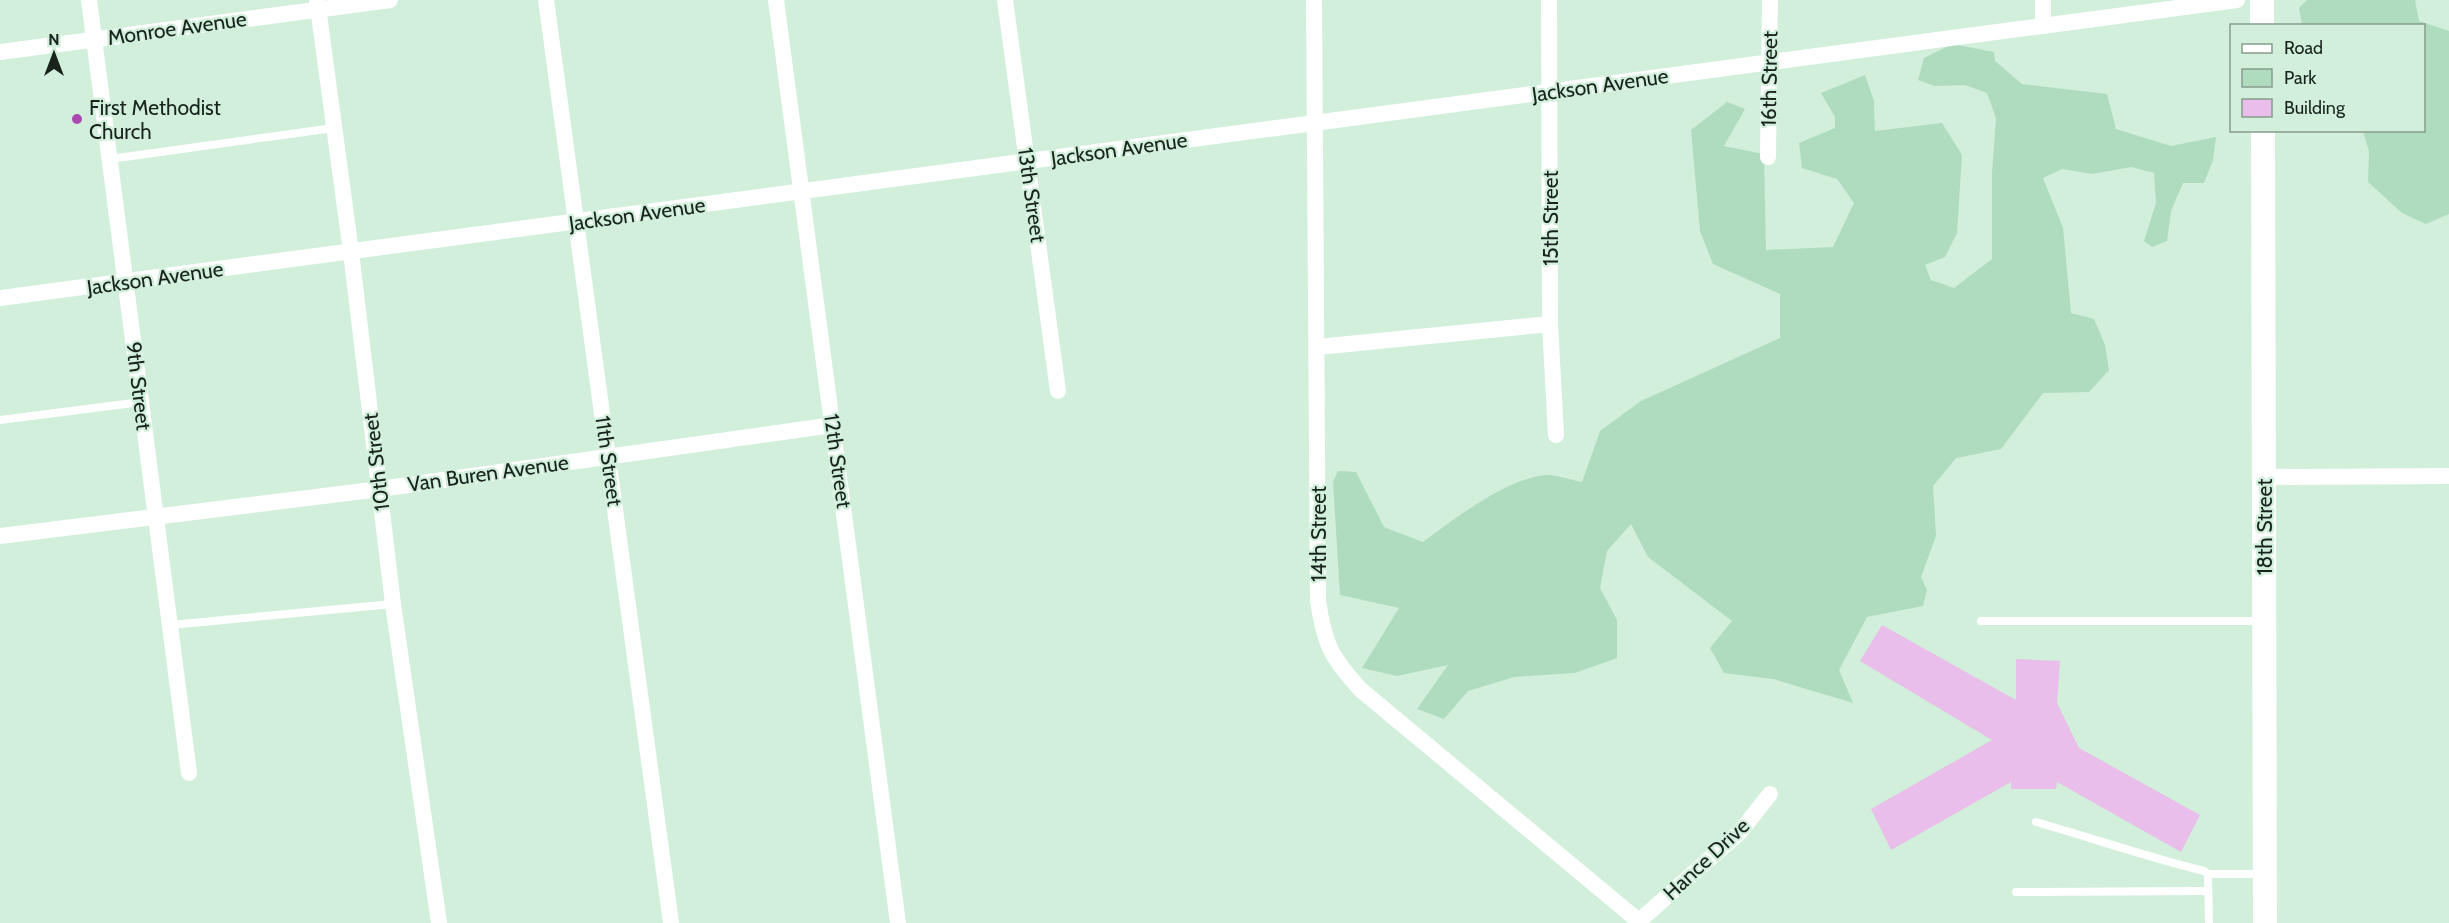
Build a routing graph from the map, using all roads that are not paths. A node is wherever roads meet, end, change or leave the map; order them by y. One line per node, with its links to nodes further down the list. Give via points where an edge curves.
1 (89, 0): 15 (street, 9th Street)
2 (390, 0): 12 (street, Monroe Avenue)
3 (546, 0): 26 (street, 11th Street)
4 (776, 0): 25 (street, 12th Street)
5 (1005, 0): 24 (street, 13th Street)
6 (1314, 0): 19 (street, 14th Street)
7 (1549, 0): 18 (street, 15th Street)
8 (1770, 0): 17 (street, 16th Street)
9 (2043, 0): 14 (street)
10 (2237, 0): 14 (street, Jackson Avenue)
11 (2262, 0): 13 (main road)
12 (318, 5): 15 (street, Monroe Avenue); 20 (street, 10th Street)
13 (2262, 24)
14 (2043, 26): 17 (street, Jackson Avenue)
15 (94, 39): 16 (street, Monroe Avenue); 23 (street, 9th Street)
16 (0, 52)
17 (1769, 62): 18 (street, Jackson Avenue); 22 (street, 16th Street)
18 (1549, 92): 19 (street, Jackson Avenue); 30 (street, 15th Street)
19 (1316, 123): 24 (street, Jackson Avenue); 31 (street, 14th Street)
20 (334, 128): 23 (lane); 27 (street, 10th Street)
21 (2263, 132): 39 (main road, 18th Street)
22 (1768, 157)
23 (110, 159): 28 (street, 9th Street)
24 (1027, 161): 25 (street, Jackson Avenue); 32 (street, 13th Street)
25 (802, 192): 26 (street, Jackson Avenue); 35 (street, 12th Street)
26 (576, 222): 27 (street, Jackson Avenue); 37 (street, 11th Street)
27 (351, 252): 28 (street, Jackson Avenue); 40 (street, 10th Street)
28 (125, 282): 29 (street, Jackson Avenue); 33 (street, 9th Street)
29 (0, 298)
30 (1550, 324): 31 (street); 36 (street, 15th Street)
31 (1318, 347): 54 (street, 14th Street, via 1318,601 1324,636 1337,664 1361,690)
32 (1058, 391)
33 (141, 402): 34 (lane); 41 (street, 9th Street)
34 (0, 420)
35 (833, 425): 37 (street, Van Buren Avenue); 57 (street, 12th Street)
36 (1556, 435)
37 (608, 455): 40 (street, Van Buren Avenue); 56 (street, 11th Street)
38 (2449, 476): 39 (street)
39 (2264, 477): 45 (main road, 18th Street)
40 (380, 489): 41 (street, Van Buren Avenue); 43 (street, 10th Street)
41 (156, 515): 42 (street, Van Buren Avenue); 46 (street, 9th Street)
42 (0, 536)
43 (393, 604): 46 (lane); 55 (street, 10th Street)
44 (1981, 621): 45 (lane)
45 (2264, 621): 51 (main road, 18th Street)
46 (170, 625): 47 (street, 9th Street)
47 (189, 773)
48 (1770, 794): 54 (street, Hance Drive, via 1740,832)
49 (2036, 822): 50 (lane)
50 (2208, 874): 51 (lane); 52 (lane)
51 (2265, 874): 59 (main road, 18th Street)
52 (2208, 891): 53 (lane); 58 (lane)
53 (2016, 892)
54 (1640, 922)
55 (439, 923)
56 (671, 923)
57 (898, 923)
58 (2209, 923)
59 (2265, 923)

